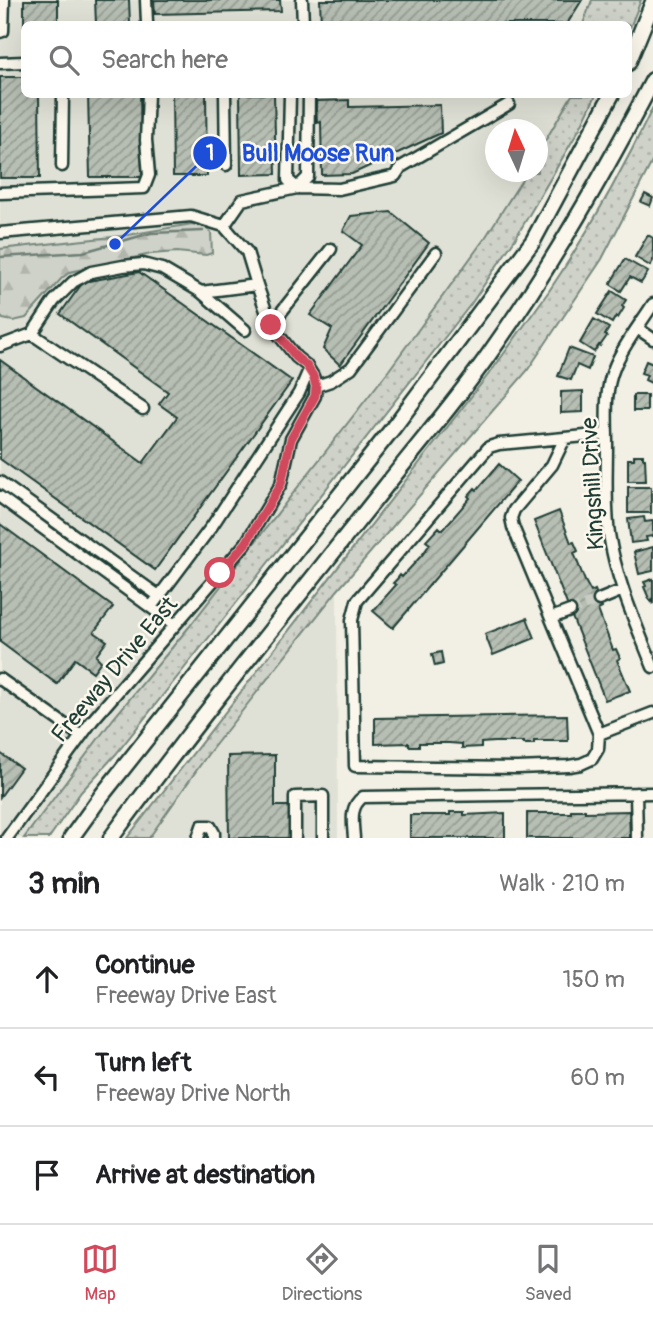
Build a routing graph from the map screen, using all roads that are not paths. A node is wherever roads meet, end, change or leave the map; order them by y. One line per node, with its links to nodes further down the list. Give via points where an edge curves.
1 (4, 0): 7 (street)
2 (146, 0): 5 (street)
3 (302, 0): 6 (street)
4 (653, 2): 8 (highway)
5 (147, 21)
6 (303, 21)
7 (0, 32)
8 (632, 52)
9 (21, 62): 10 (street)
10 (0, 63)
11 (653, 80): 58 (highway, via 555,256 486,358)
12 (63, 98): 20 (street)
13 (148, 98): 22 (street, via 149,175 144,188)
14 (225, 98): 19 (street)
15 (290, 98): 21 (street, via 288,180)
16 (309, 98): 21 (street, via 308,177)
17 (610, 98): 57 (highway, via 526,251)
18 (509, 104): 21 (street, via 401,167 395,177 339,189)
19 (226, 165)
20 (62, 166)
21 (297, 188): 23 (street, via 242,200)
22 (0, 193)
23 (224, 226): 24 (street, via 191,216); 27 (street, via 247,251)
24 (0, 233)
25 (331, 249): 30 (street)
26 (436, 253): 36 (street, via 351,368 331,381)
27 (257, 285): 28 (street); 30 (street)
28 (201, 292): 32 (street); 33 (street, via 162,269 143,264 90,272 54,301)
29 (653, 304): 31 (street, Kingshill Drive)
30 (271, 325): 36 (street)
31 (637, 328): 34 (street); 38 (street, Kingshill Drive, via 610,381)
32 (245, 330)
33 (32, 334): 35 (street); 37 (street)
34 (653, 339)
35 (0, 346)
36 (313, 377): 43 (street); 48 (street, Freeway Drive East, via 315,396 291,439 281,484 246,543)
37 (143, 409)
38 (607, 434): 39 (street); 42 (street, Kingshill Drive, via 609,533)
39 (565, 438): 47 (street, via 552,465 511,518); 52 (street, via 489,447 357,601 352,620 355,766 581,765 598,749)
40 (0, 482): 43 (street)
41 (0, 497): 45 (street)
42 (624, 590): 44 (street); 49 (street, Kingshill Drive)
43 (159, 596): 45 (street)
44 (598, 600)
45 (151, 607): 48 (street)
46 (570, 611): 47 (street)
47 (551, 618): 52 (street)
48 (175, 625): 53 (street, Freeway Drive East)
49 (653, 667)
50 (0, 679): 53 (street)
51 (653, 713): 52 (street)
52 (599, 734)
53 (81, 736): 56 (street, Freeway Drive East)
54 (636, 793): 55 (street); 63 (street, via 363,797 353,807); 64 (street)
55 (653, 793)
56 (7, 838)
57 (71, 838)
58 (111, 838)
59 (198, 838): 60 (street, via 202,827 210,826)
60 (214, 838)
61 (295, 838): 62 (street, via 295,797 323,796)
62 (323, 838)
63 (354, 838)
64 (637, 838)

